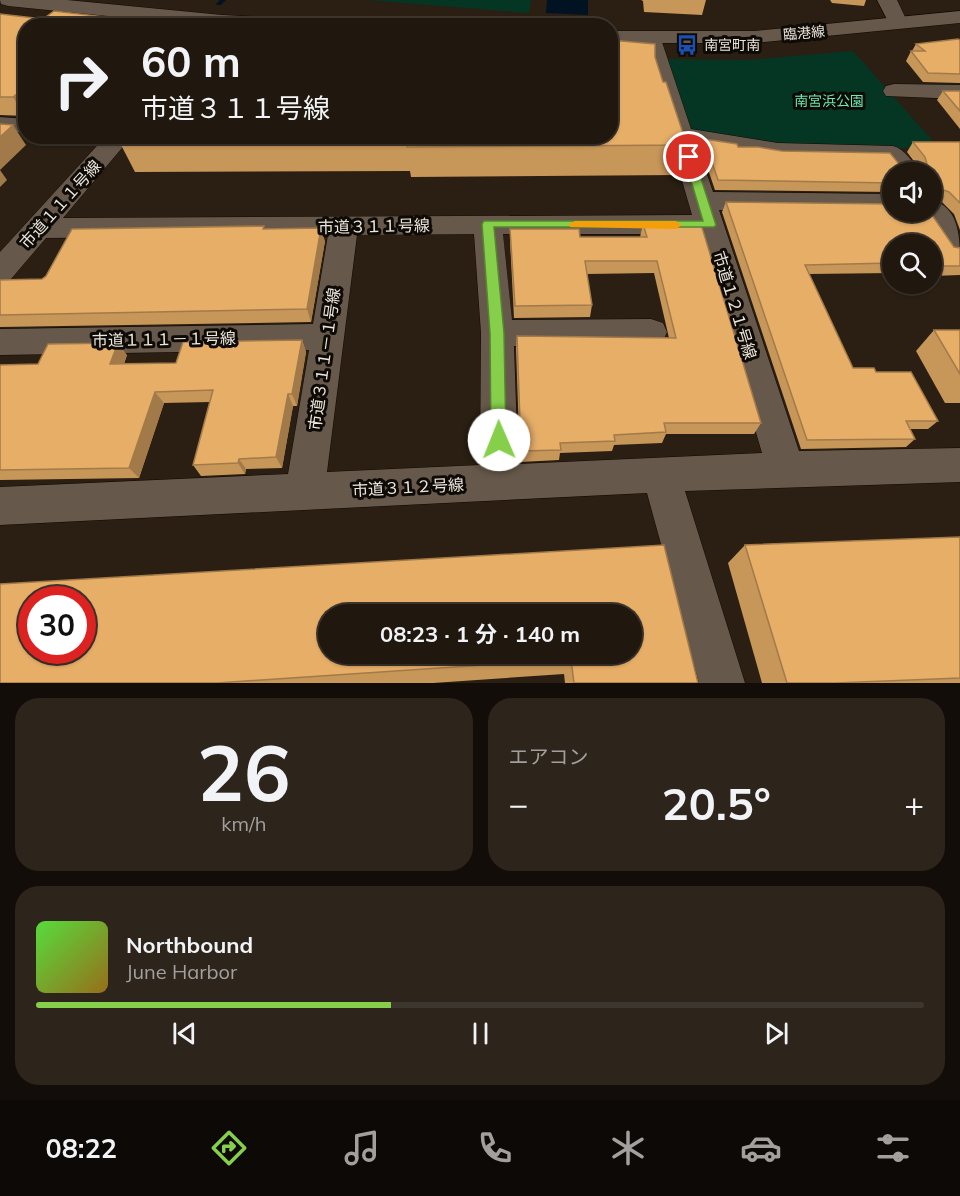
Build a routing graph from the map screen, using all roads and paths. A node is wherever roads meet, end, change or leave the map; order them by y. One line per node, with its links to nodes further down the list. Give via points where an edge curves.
1 (8, 0): 4 (street)
2 (887, 0): 5 (street)
3 (960, 17): 5 (street, 臨港線)
4 (174, 18)
5 (898, 23): 7 (street, 臨港線, via 755,37)
6 (618, 37): 7 (street, 臨港線)
7 (651, 39): 12 (street, 市道１２１号線)
8 (894, 91): 9 (street)
9 (960, 92)
10 (0, 124): 11 (street)
11 (18, 125)
12 (682, 135): 14 (street, via 778,151 893,154); 16 (street, 市道１２１号線)
13 (113, 144): 20 (street, 市道１１１号線)
14 (899, 162)
15 (882, 204): 16 (street, 市道３１１号線)
16 (706, 213): 18 (street, 市道３１１号線); 28 (street, 市道１２１号線)
17 (941, 222): 21 (street)
18 (488, 224): 19 (street, 市道３１１号線); 24 (street)
19 (344, 226): 20 (street, 市道３１１号線); 25 (street, 市道３１１－１号線)
20 (38, 228): 22 (street, 市道１１１号線)
21 (958, 248)
22 (0, 271)
23 (651, 332): 24 (street)
24 (497, 333): 30 (street)
25 (327, 337): 26 (street, 市道１１１－１号線); 31 (street, 市道３１１－１号線)
26 (0, 342)
27 (960, 465): 28 (street, 市道３１２号線)
28 (786, 469): 29 (street, 市道３１２号線)
29 (661, 475): 30 (street, 市道３１２号線); 33 (street)
30 (499, 482): 31 (street, 市道３１２号線)
31 (304, 492): 32 (street, 市道３１２号線)
32 (0, 506)
33 (722, 683)

